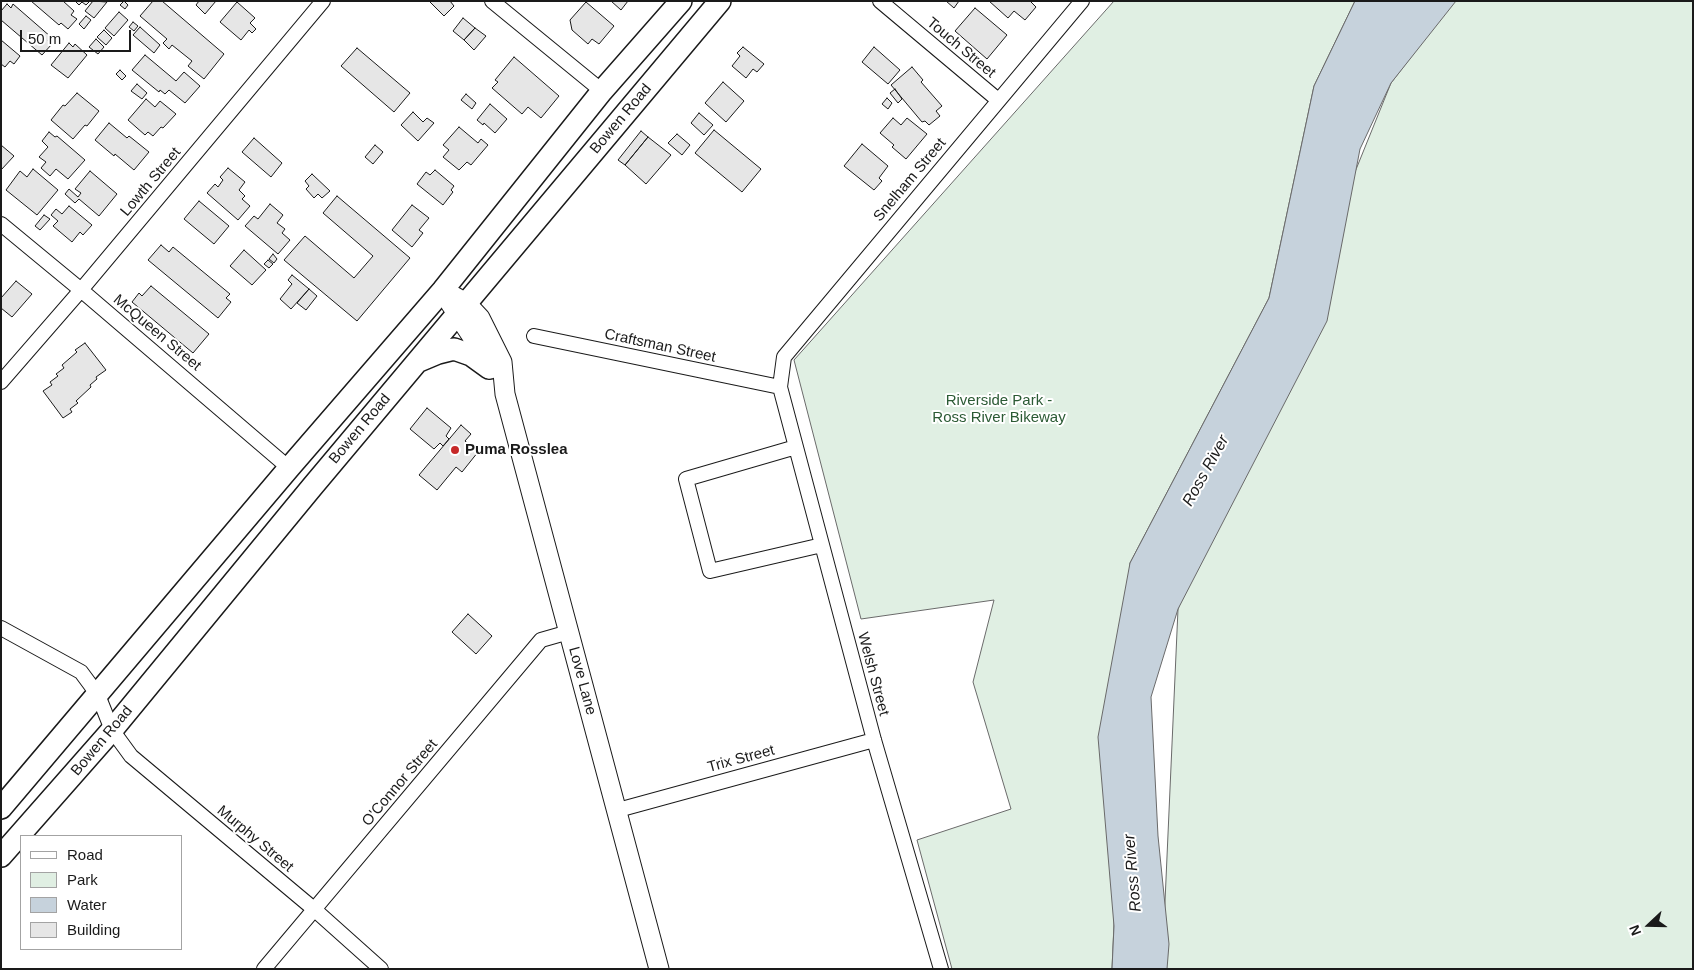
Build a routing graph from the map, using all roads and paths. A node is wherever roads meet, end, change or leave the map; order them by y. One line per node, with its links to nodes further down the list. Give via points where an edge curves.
1 (323, 1): 10 (street, Lowth Street)
2 (492, 1): 7 (street)
3 (682, 1): 7 (main road, Bowen Road)
4 (720, 1): 12 (main road, Bowen Road)
5 (880, 1): 8 (street, Touch Street)
6 (1082, 1): 8 (street, Snelham Street)
7 (602, 91): 11 (main road, Bowen Road)
8 (998, 100): 17 (street, Snelham Street, via 784,357)
9 (1, 224): 10 (street, McQueen Street)
10 (81, 290): 16 (street, Lowth Street); 20 (street, McQueen Street)
11 (443, 290): 12 (street, Love Lane); 20 (main road, Bowen Road)
12 (461, 309): 14 (main road, Bowen Road); 15 (street, Love Lane); 18 (street, Love Lane, via 480,318 502,362)
13 (534, 336): 17 (street, Craftsman Street)
14 (416, 363): 15 (main road, via 454,349 471,355); 25 (main road, Bowen Road)
15 (489, 368): 18 (street, Love Lane)
16 (1, 382)
17 (780, 387): 19 (street, Welsh Street)
18 (505, 394): 23 (street, Love Lane)
19 (796, 447): 21 (street, Welsh Street); 21 (street, via 686,479 710,571)
20 (289, 468): 24 (main road, Bowen Road)
21 (822, 544): 26 (street, Welsh Street)
22 (1, 628): 24 (street, Murphy Street, via 81,672)
23 (569, 632): 28 (street, Love Lane); 30 (street, O'Connor Street, via 542,640)
24 (98, 695): 25 (street, Murphy Street); 27 (main road, Bowen Road)
25 (112, 730): 29 (main road, Bowen Road); 30 (street, Murphy Street, via 132,756)
26 (874, 740): 28 (street, Trix Street); 34 (street, Welsh Street)
27 (1, 808)
28 (618, 810): 33 (street, Love Lane)
29 (1, 856)
30 (314, 910): 31 (street, O'Connor Street); 32 (street, Murphy Street)
31 (264, 969)
32 (381, 969)
33 (659, 969)
34 (941, 969)

